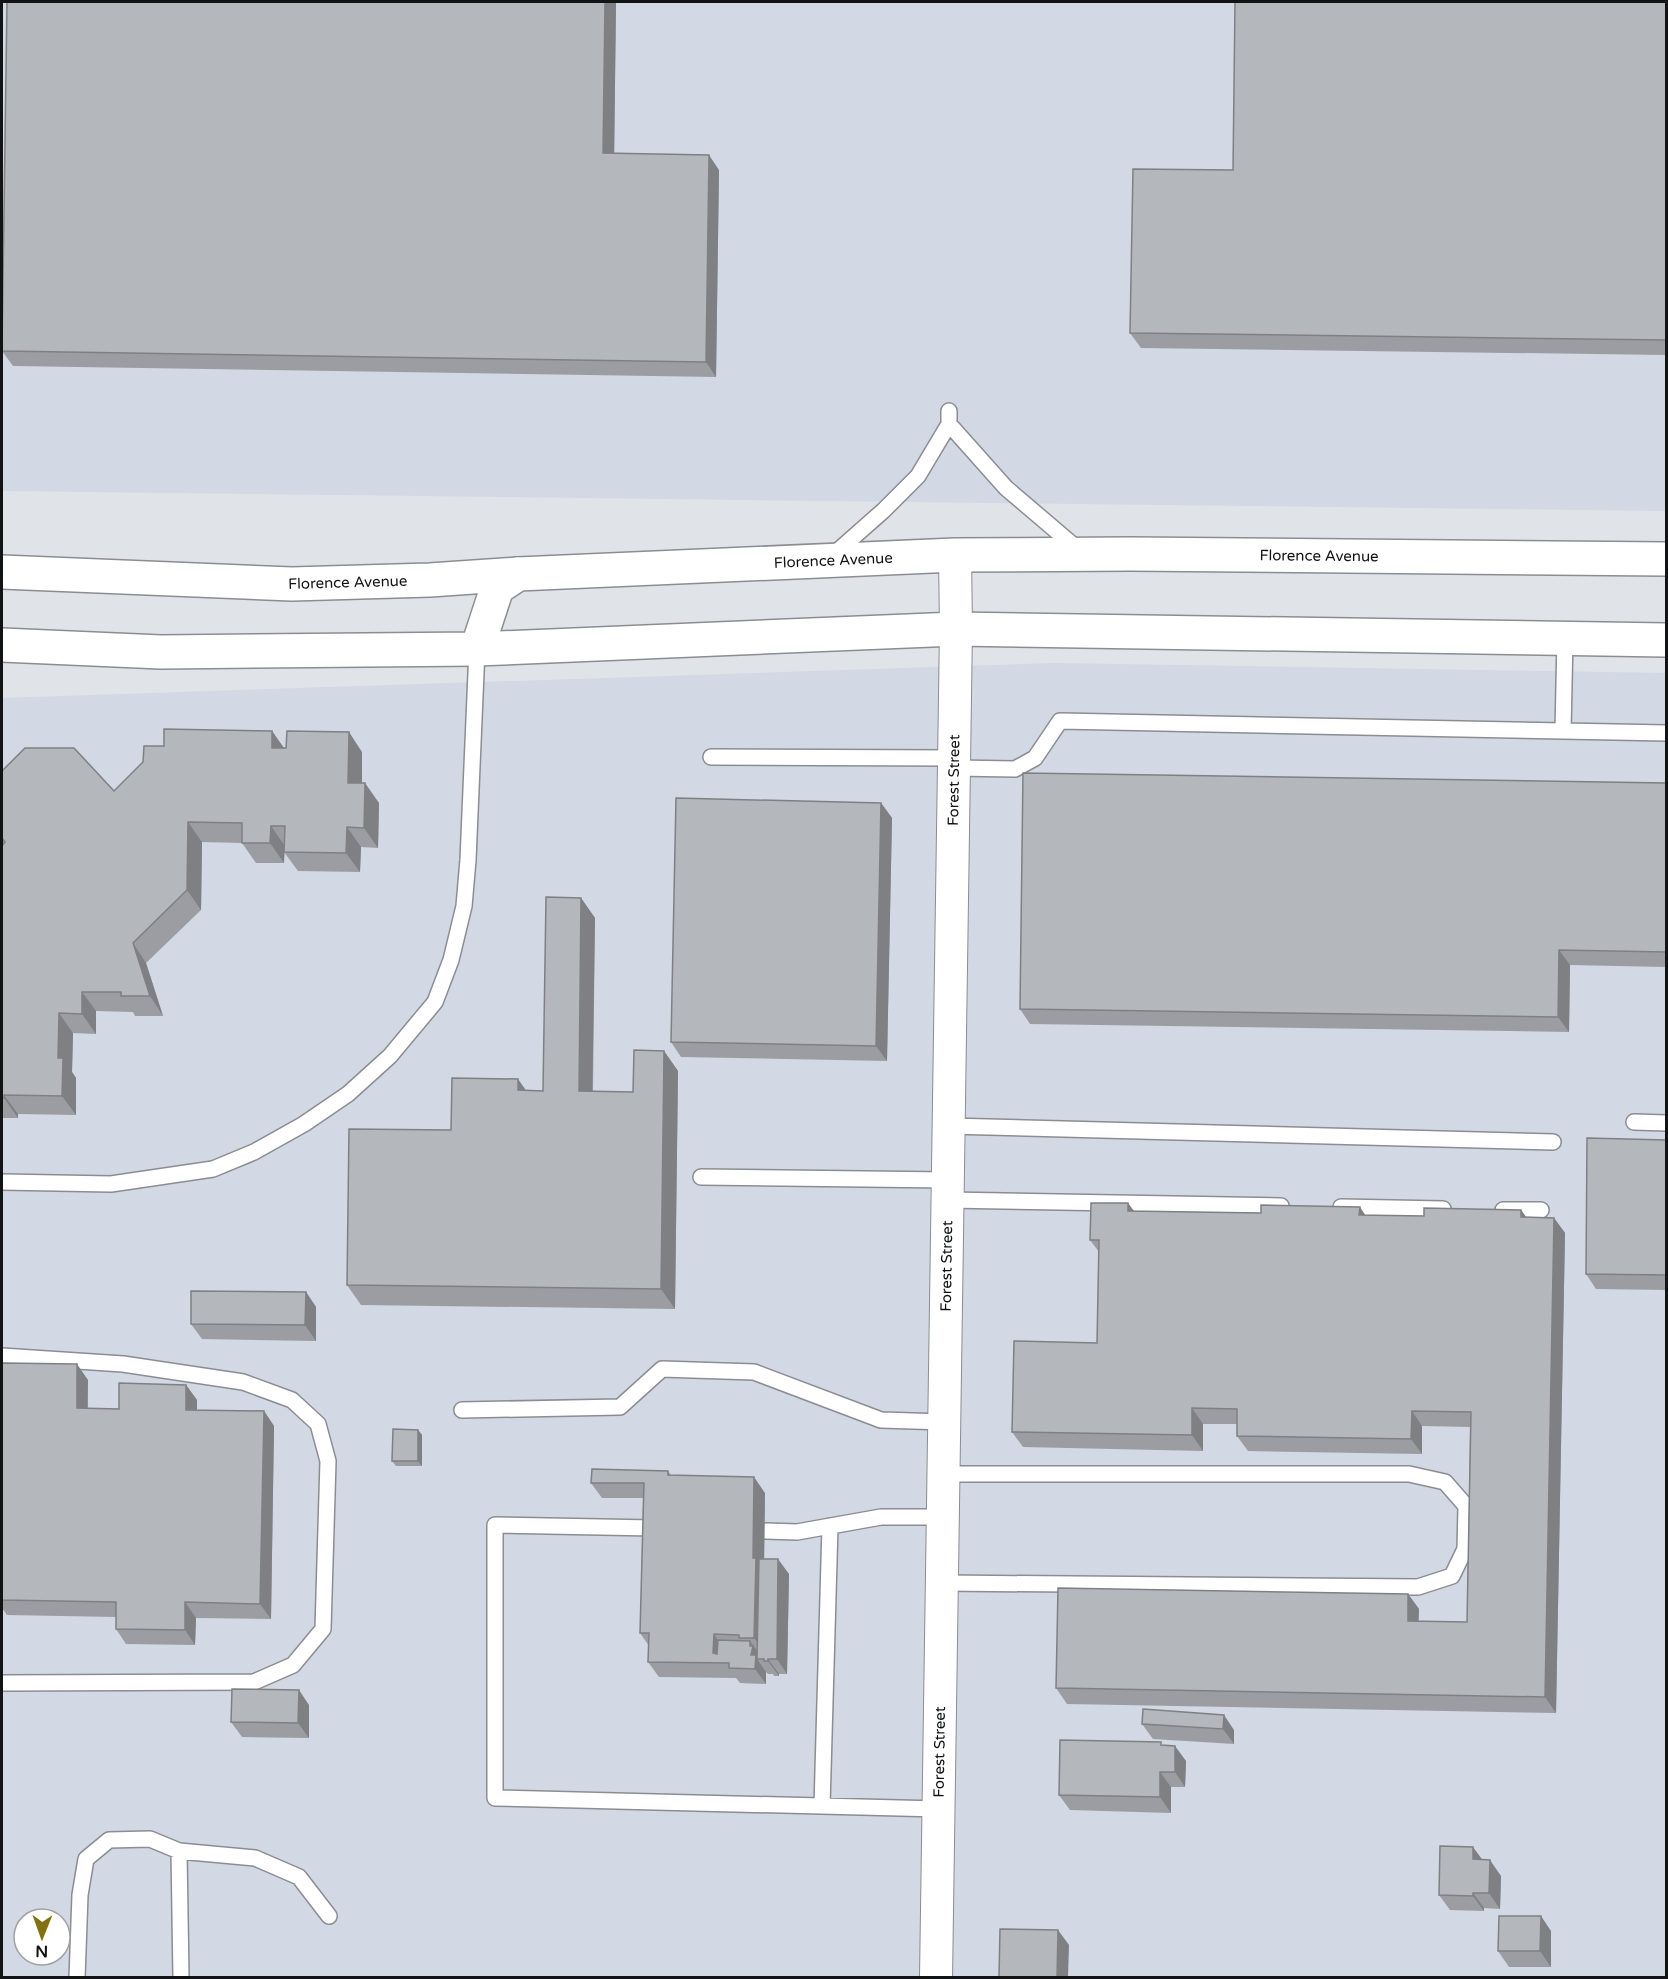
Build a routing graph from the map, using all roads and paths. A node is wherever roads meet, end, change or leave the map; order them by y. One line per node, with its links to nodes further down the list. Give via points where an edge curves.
1 (1083, 554): 2 (main road, Florence Avenue); 3 (main road, Florence Avenue); 4 (lane, via 1006,488 949,417 918,476)
2 (955, 555): 4 (main road, Florence Avenue); 7 (street, Forest Street)
3 (1666, 559)
4 (828, 560): 6 (main road, Florence Avenue)
5 (2, 572): 6 (main road, Florence Avenue, via 292,584)
6 (518, 574): 11 (main road, via 497,588)
7 (956, 629): 8 (main road); 11 (main road); 15 (street, Forest Street)
8 (1565, 638): 9 (main road); 12 (lane)
9 (1666, 640)
10 (2, 645): 11 (main road, via 160,652)
11 (477, 649): 21 (lane, via 464,906 451,960 435,1002 398,1047 348,1094 304,1124 213,1169 111,1184)
12 (1563, 731): 13 (lane); 15 (lane, via 1060,721 1035,758 1015,769)
13 (1666, 733)
14 (711, 757): 15 (lane)
15 (954, 763): 18 (street, Forest Street)
16 (1634, 1122): 17 (lane)
17 (1666, 1123)
18 (949, 1126): 19 (lane); 22 (street, Forest Street)
19 (1553, 1142)
20 (701, 1177): 22 (lane)
21 (2, 1182)
22 (948, 1190): 23 (lane); 30 (street, Forest Street)
23 (1292, 1206)
24 (1328, 1207): 25 (lane)
25 (1458, 1209)
26 (1494, 1210): 27 (lane)
27 (1541, 1210)
28 (2, 1356): 37 (lane, via 123,1364 243,1382 292,1400 318,1424 328,1461 322,1629 293,1665 254,1682)
29 (462, 1410): 30 (lane, via 620,1407 662,1369 754,1372 881,1420)
30 (945, 1422): 31 (street, Forest Street)
31 (944, 1474): 32 (street, Forest Street); 36 (lane, via 1409,1474 1445,1482 1466,1506 1465,1549 1452,1576 1418,1587)
32 (943, 1517): 33 (lane, via 881,1517); 36 (street, Forest Street)
33 (830, 1526): 35 (lane, via 797,1532); 38 (lane)
34 (654, 1528): 38 (lane, via 495,1525 495,1798)
35 (766, 1531)
36 (942, 1583): 39 (street, Forest Street)
37 (2, 1683)
38 (822, 1806): 39 (lane)
39 (939, 1809): 44 (street, Forest Street)
40 (178, 1851): 41 (lane, via 255,1857 299,1877); 42 (lane, via 150,1839 109,1840 86,1859 80,1895); 43 (lane)
41 (329, 1917)
42 (77, 1977)
43 (181, 1977)
44 (936, 1977)

